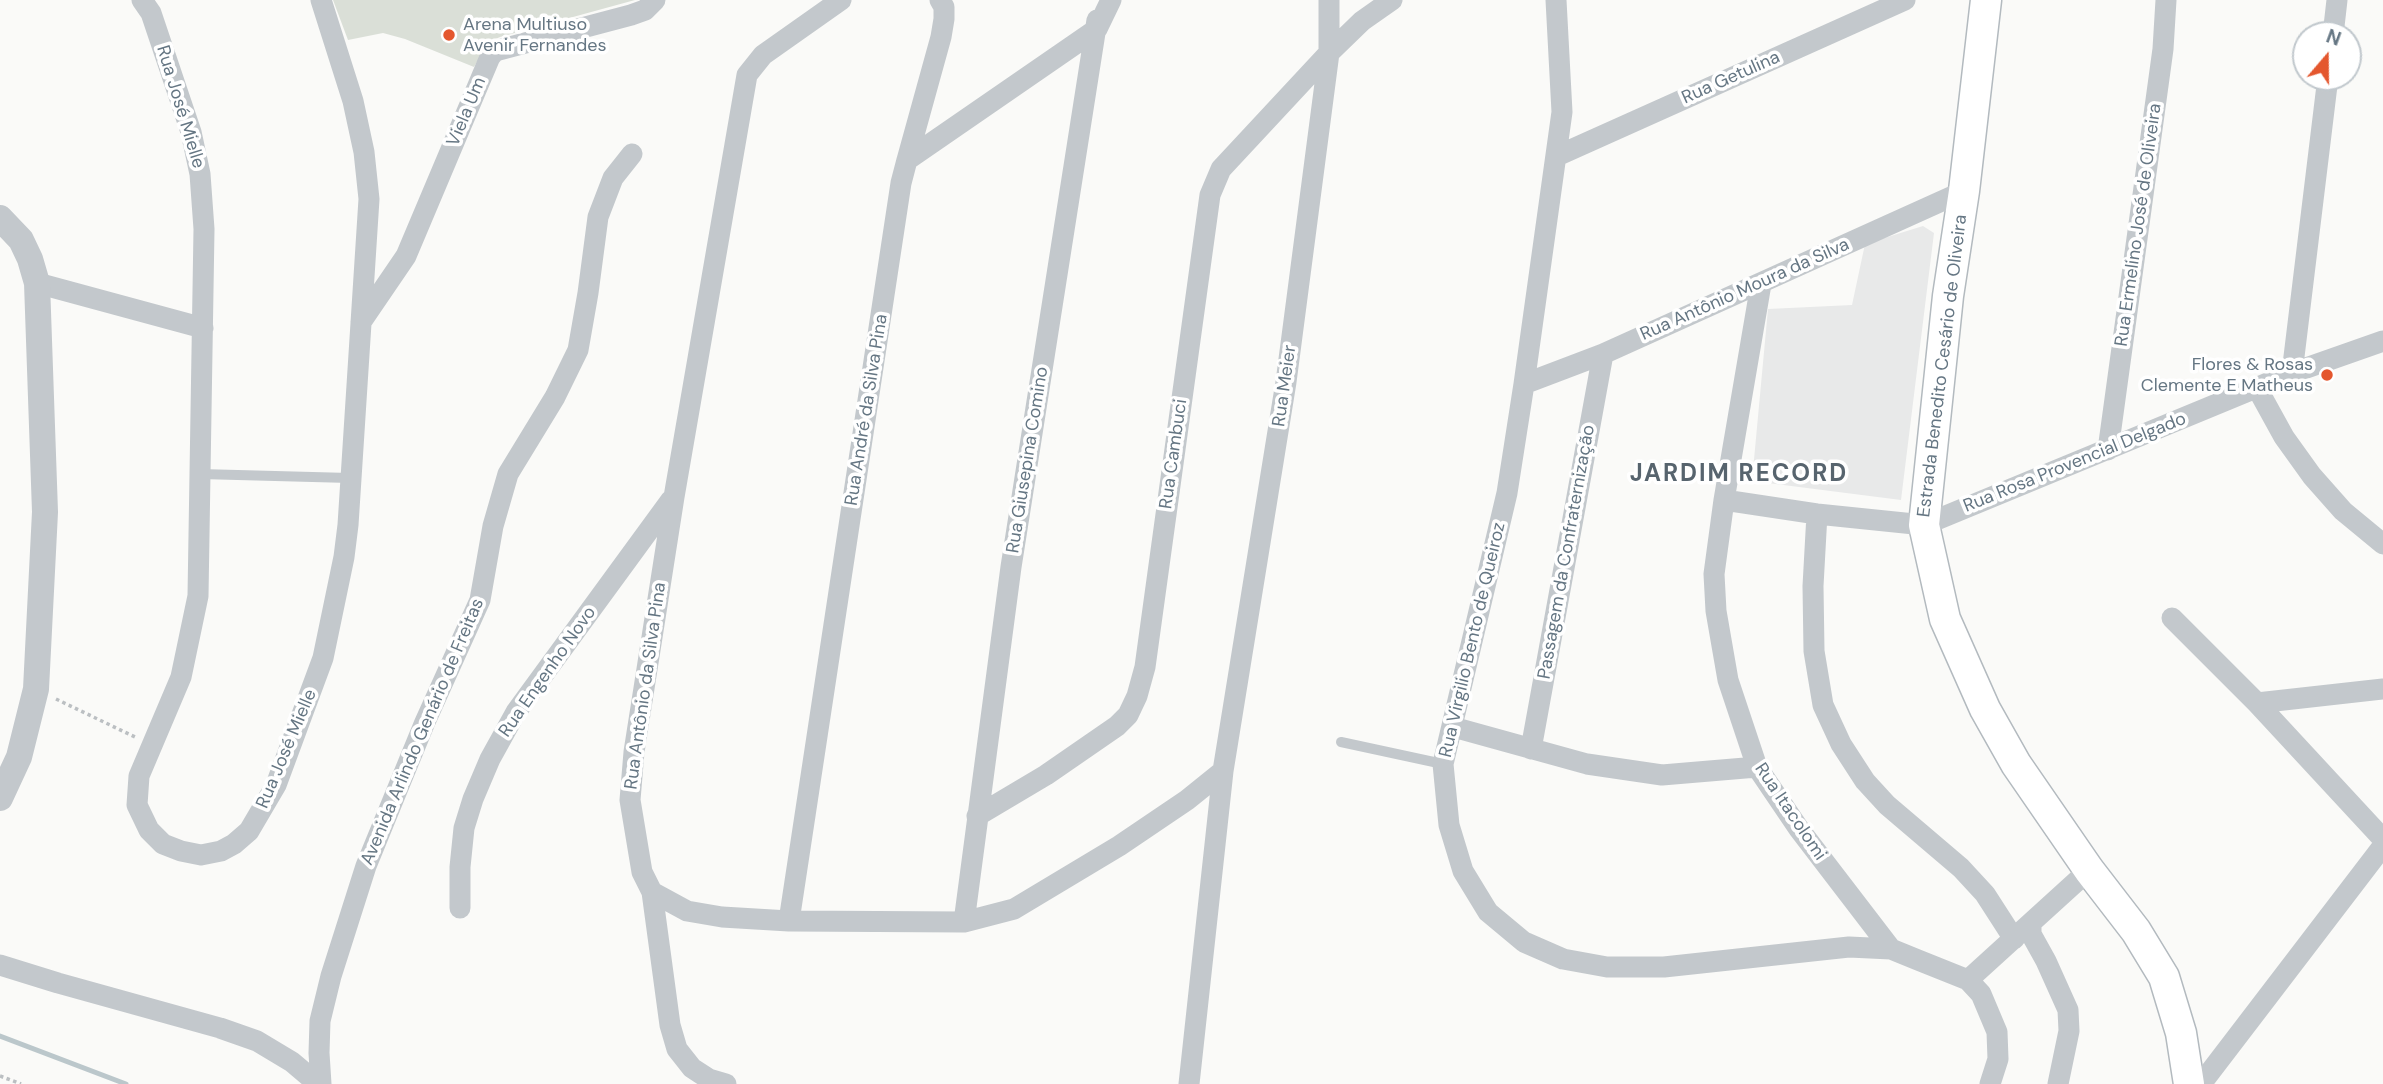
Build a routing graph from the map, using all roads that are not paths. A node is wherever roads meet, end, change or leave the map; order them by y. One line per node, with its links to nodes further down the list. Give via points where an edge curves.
1 (142, 0): 27 (street, Rua José Mielle, via 191,132 200,174)
2 (321, 0): 26 (street, Rua José Mielle, via 364,152 369,199)
3 (654, 0): 26 (street, Viela Um, via 645,10 495,51 405,256)
4 (841, 0): 36 (street, Rua Antônio da Silva Pina, via 763,55 747,75)
5 (940, 0): 21 (street, Rua André da Silva Pina, via 944,8 941,37)
6 (1096, 0): 16 (street, Rua Giusepina Comino)
7 (1111, 0): 16 (street)
8 (1329, 0): 17 (street, Rua Meier)
9 (1392, 0): 17 (street, Rua Cambuci)
10 (1556, 0): 20 (street, Rua Virgilio Bento de Queiroz, via 1562,112)
11 (1905, 0): 20 (street, Rua Getulina)
12 (1986, 0): 22 (main road, Estrada Benedito Cesário de Oliveira)
13 (2166, 0): 33 (street, Rua Ermelino José de Oliveira)
14 (2337, 0): 15 (street)
15 (2335, 21)
16 (1097, 29): 21 (street); 51 (street, Rua Giusepina Comino, via 1011,567)
17 (1329, 53): 49 (street, Rua Meier, via 1286,382); 51 (street, Rua Cambuci, via 1221,169 1210,195 1138,696 1117,726)
18 (2326, 91): 30 (street)
19 (632, 154): 64 (street, Avenida Arlindo Genário de Freitas, via 613,178 598,217 578,350 508,474 480,600 366,866 320,1021)
20 (1557, 156): 31 (street, Rua Virgilio Bento de Queiroz)
21 (907, 160): 57 (street, Rua André da Silva Pina)
22 (1964, 191): 25 (street, Rua Antônio Moura da Silva); 39 (main road, Estrada Benedito Cesário de Oliveira)
23 (0, 218): 24 (street, via 21,240)
24 (37, 283): 27 (street); 50 (street, via 45,512 36,689 19,757)
25 (1761, 284): 29 (street, Rua Antônio Moura da Silva); 37 (street, Rua Itacolomi)
26 (360, 323): 35 (street, Rua José Mielle)
27 (203, 328): 34 (street, Rua José Mielle)
28 (2383, 341): 30 (street, Rua Rosa Provencial Delgado)
29 (1603, 354): 31 (street, Rua Antônio Moura da Silva); 46 (street, Passagem da Confraternização)
30 (2292, 373): 32 (street, Rua Rosa Provencial Delgado)
31 (1524, 384): 44 (street, Rua Virgilio Bento de Queiroz, via 1507,493)
32 (2257, 388): 33 (street, Rua Rosa Provencial Delgado); 40 (street, via 2284,438 2312,476 2343,511)
33 (2108, 450): 39 (street, Rua Rosa Provencial Delgado)
34 (200, 474): 35 (lane); 35 (street, Rua José Mielle, via 198,596 193,627 174,697 139,776 137,805 149,830 163,844 201,855 221,851 248,831 276,785 323,658 341,578)
35 (350, 478)
36 (674, 497): 55 (street, Rua Antônio da Silva Pina, via 630,800 642,872); 56 (street, Rua Engenho Novo, via 516,712 490,758 464,828)
37 (1724, 500): 38 (street); 48 (street, Rua Itacolomi, via 1714,574 1716,611 1728,680)
38 (1818, 514): 39 (street); 60 (street, via 1812,586 1814,651 1823,705 1841,744 1866,781 1886,805 1977,885)
39 (1924, 525): 54 (main road, Estrada Benedito Cesário de Oliveira, via 1945,619 1985,709 2016,764)
40 (2383, 544)
41 (2172, 618): 43 (street)
42 (2383, 689): 43 (street)
43 (2257, 703): 52 (street)
44 (1453, 727): 46 (street); 47 (street, Rua Virgilio Bento de Queiroz)
45 (1341, 742): 47 (lane)
46 (1531, 749): 48 (street, via 1587,764 1662,775)
47 (1443, 764): 61 (street, Rua Virgilio Bento de Queiroz, via 1449,825 1463,871 1488,912 1543,953 1607,967 1664,967 1849,947)
48 (1757, 768): 61 (street, Rua Itacolomi)
49 (1223, 771): 58 (street, via 1130,839 1014,908); 66 (street, Rua Meier)
50 (0, 798)
51 (977, 816): 58 (street, Rua Giusepina Comino)
52 (2383, 839)
53 (2383, 846): 70 (street)
54 (2089, 870): 59 (street); 69 (main road, Estrada Benedito Cesário de Oliveira, via 2164,977 2182,1033)
55 (652, 892): 57 (street, via 687,911); 65 (street, Rua Antônio da Silva Pina, via 677,1049 692,1068)
56 (460, 908)
57 (789, 920): 58 (street)
58 (964, 922)
59 (2031, 924): 60 (street); 68 (street, via 2031,934 2068,1010 2069,1031)
60 (2014, 939): 63 (street)
61 (1891, 949): 63 (street, Rua Virgilio Bento de Queiroz)
62 (0, 965): 64 (street, via 257,1041)
63 (1968, 980): 67 (street, via 1981,994 1997,1032 1998,1059)
64 (320, 1084)
65 (726, 1084)
66 (1189, 1084)
67 (1990, 1084)
68 (2058, 1084)
69 (2189, 1084)
70 (2201, 1084)

